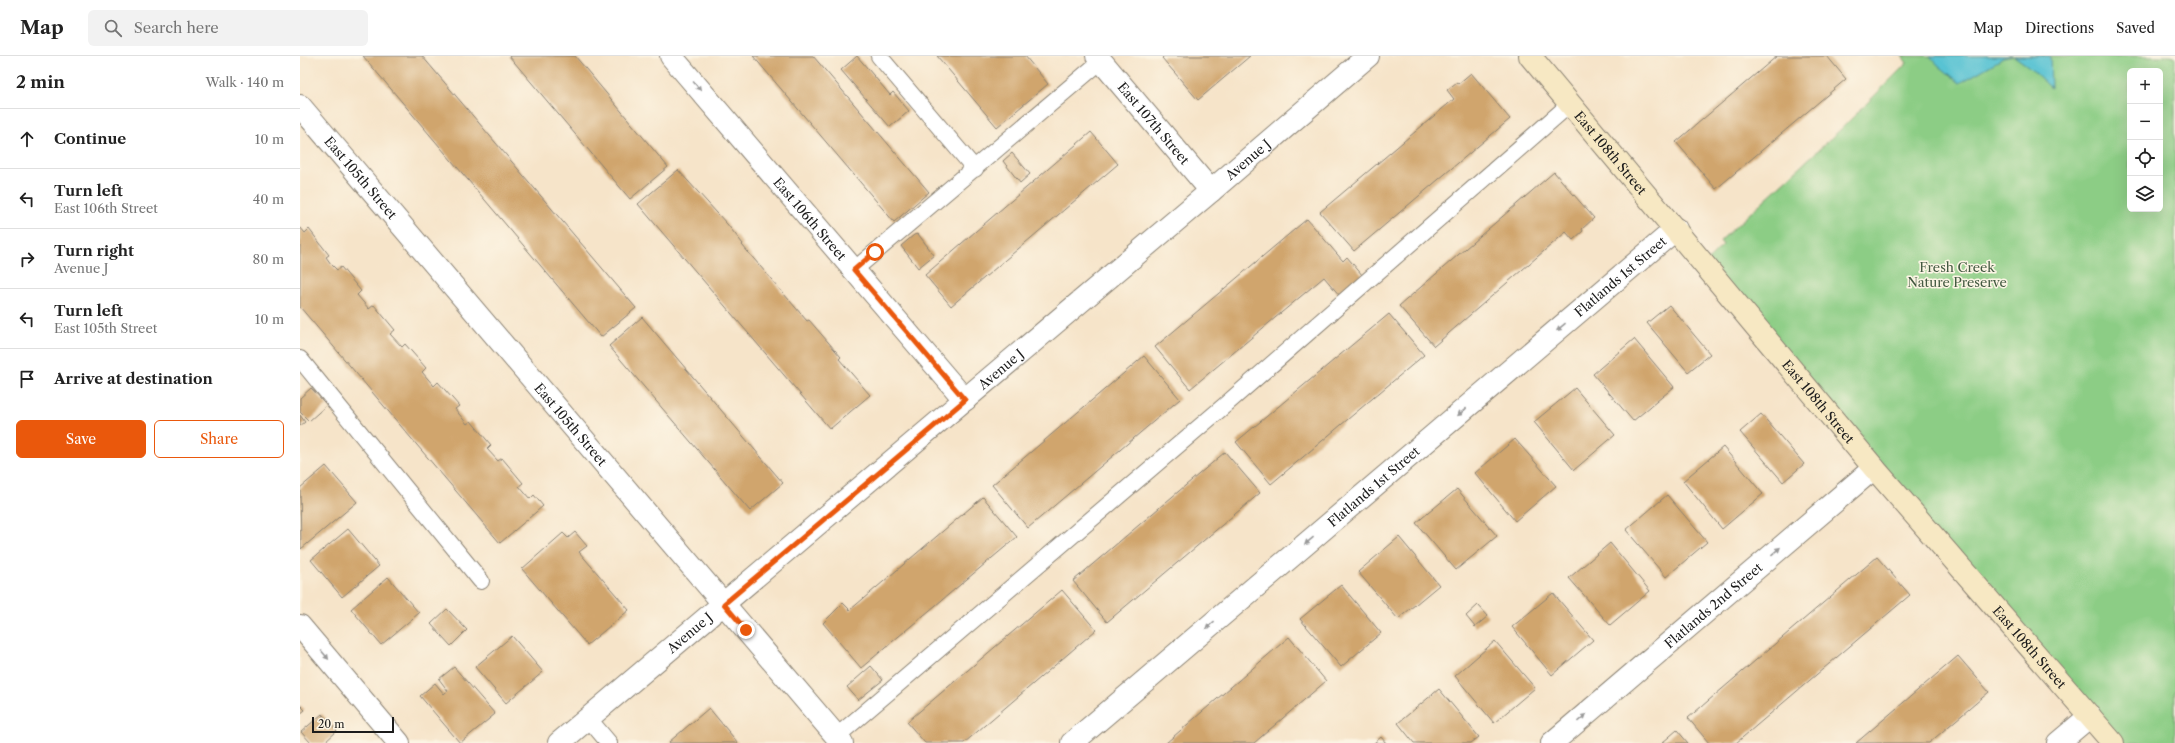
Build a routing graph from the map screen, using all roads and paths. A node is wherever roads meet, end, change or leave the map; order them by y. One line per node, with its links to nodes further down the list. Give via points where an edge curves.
1 (671, 56): 11 (street, East 106th Street, one-way to 11)
2 (878, 56): 8 (lane)
3 (1368, 56): 9 (street, Avenue J)
4 (1530, 56): 6 (street, East 108th Street)
5 (1099, 59): 8 (lane); 9 (street, East 107th Street)
6 (1570, 104): 10 (street, East 108th Street); 20 (lane)
7 (300, 106): 16 (street, East 105th Street)
8 (975, 169): 11 (lane)
9 (1211, 191): 13 (street, Avenue J)
10 (1676, 229): 14 (street, East 108th Street); 24 (street, Flatlands 1st Street, one-way to 24)
11 (854, 270): 13 (street, East 106th Street)
12 (300, 359): 15 (lane)
13 (965, 400): 16 (street, Avenue J)
14 (1874, 468): 18 (street, East 108th Street); 25 (street, Flatlands 2nd Street, one-way to 14)
15 (481, 581)
16 (724, 604): 19 (street, Avenue J); 20 (street, East 105th Street)
17 (300, 626): 21 (street, one-way to 21)
18 (2090, 716): 26 (street); 27 (street, East 108th Street)
19 (588, 718): 22 (street, Avenue J); 23 (lane)
20 (839, 740)
21 (399, 743)
22 (559, 743)
23 (609, 743)
24 (1072, 743)
25 (1552, 743)
26 (2058, 743)
27 (2113, 743)

